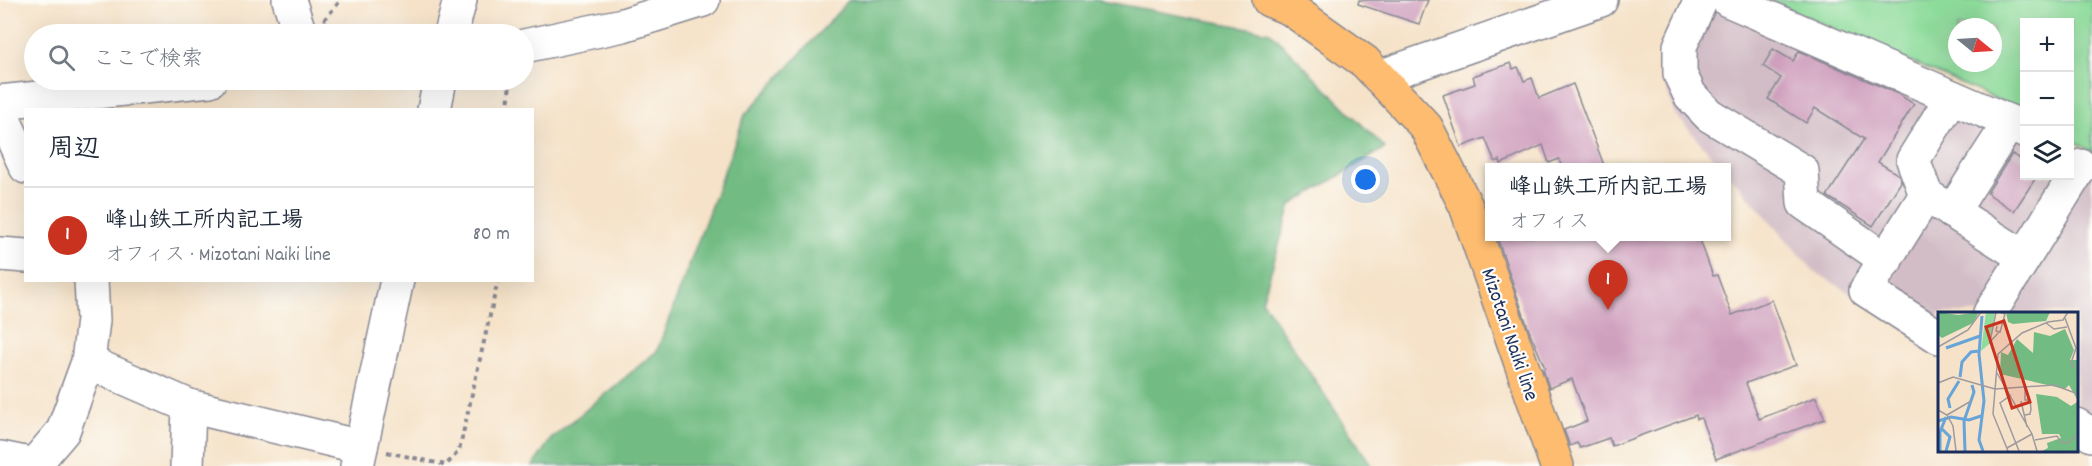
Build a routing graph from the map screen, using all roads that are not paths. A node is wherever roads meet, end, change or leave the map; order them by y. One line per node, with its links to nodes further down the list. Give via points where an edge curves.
1 (289, 0): 8 (street)
2 (460, 0): 9 (street)
3 (703, 0): 10 (street, via 623,25)
4 (1269, 0): 11 (main road, Mizotani Naiki line, via 1291,9 1365,62)
5 (1601, 0): 11 (street)
6 (1701, 0): 25 (street, via 1680,46 1680,74 1690,95 1709,115 1802,171 1804,203)
7 (1728, 0): 14 (street)
8 (297, 24)
9 (454, 24)
10 (534, 44)
11 (1379, 77): 37 (main road, Mizotani Naiki line, via 1426,127 1466,206)
12 (115, 90): 15 (street)
13 (438, 90): 16 (street)
14 (1952, 97): 18 (street); 21 (street, via 1913,160)
15 (0, 102)
16 (434, 108)
17 (0, 111): 19 (street)
18 (2017, 127): 21 (street)
19 (24, 163)
20 (2081, 166): 24 (street)
21 (1939, 204): 24 (street); 25 (street)
22 (0, 254): 23 (street)
23 (24, 256)
24 (2024, 257): 28 (street)
25 (1886, 260): 29 (street, via 1866,290)
26 (91, 282): 30 (street, via 93,320)
27 (397, 282): 34 (street)
28 (1991, 312)
29 (1938, 336)
30 (88, 362): 31 (street); 35 (street, via 63,431 34,465)
31 (189, 406): 34 (street); 36 (street)
32 (2077, 426): 33 (street)
33 (2092, 435)
34 (359, 457)
35 (0, 458)
36 (187, 466)
37 (1557, 466)

